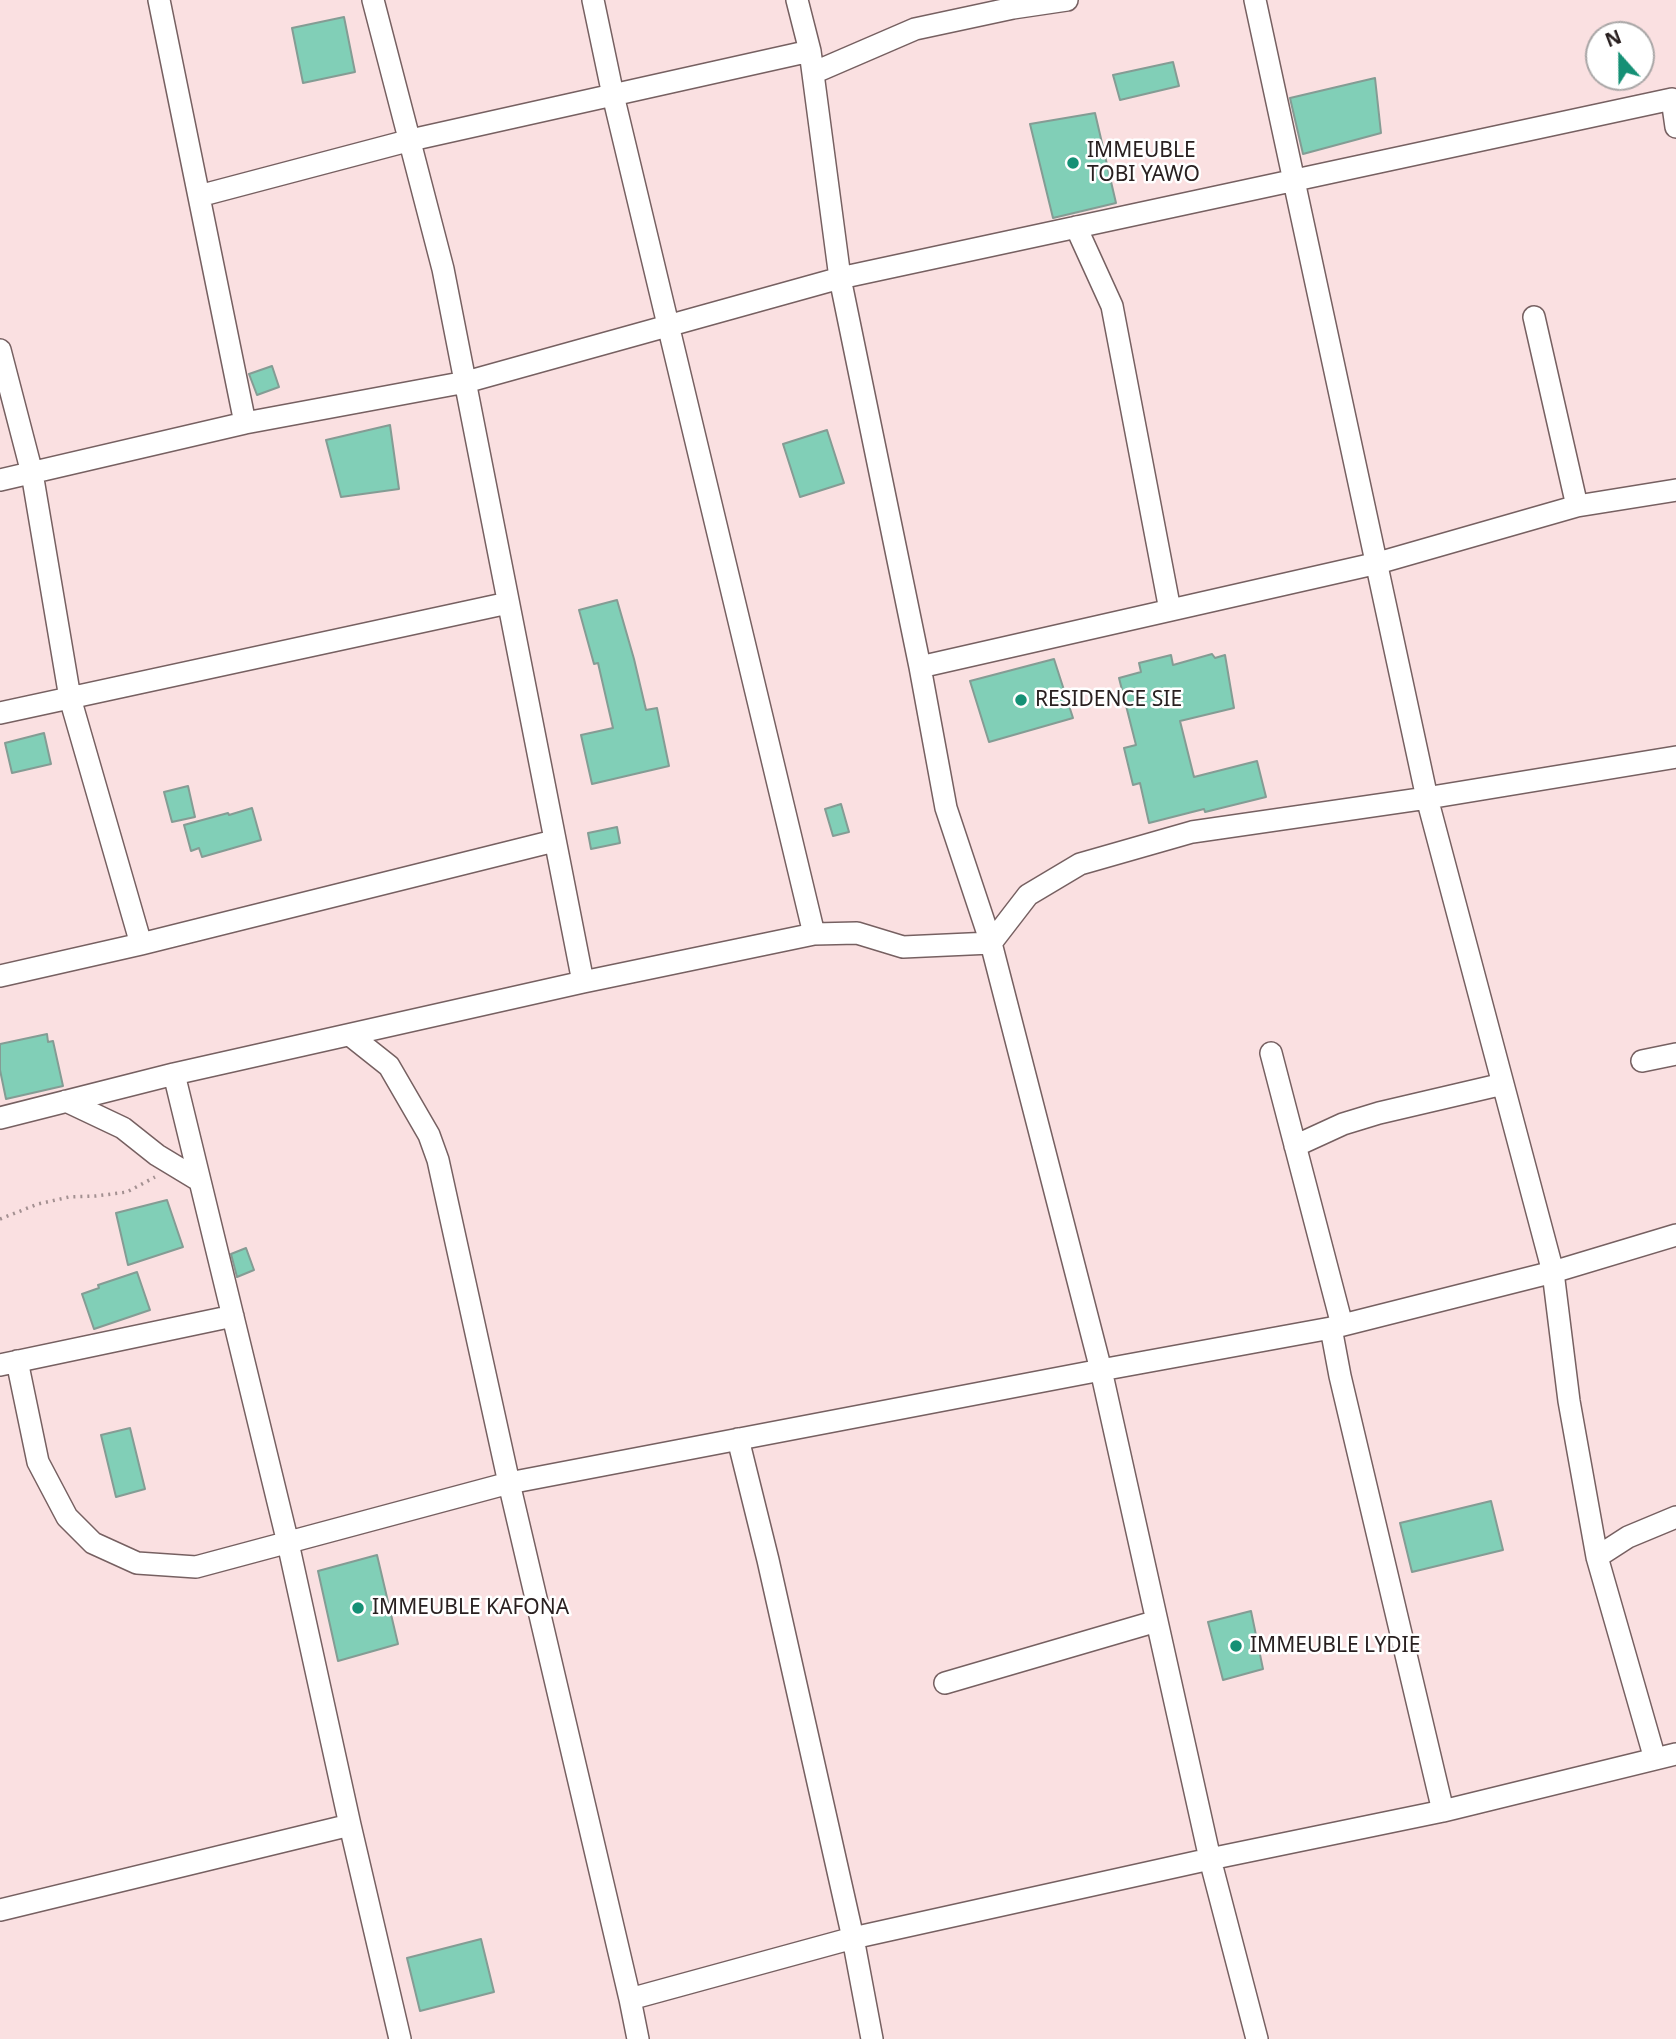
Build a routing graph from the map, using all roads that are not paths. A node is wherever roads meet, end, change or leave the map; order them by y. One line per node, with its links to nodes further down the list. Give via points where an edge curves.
1 (159, 0): 14 (street)
2 (373, 0): 12 (street)
3 (593, 0): 10 (street)
4 (797, 0): 8 (street)
5 (1067, 0): 7 (street)
6 (1255, 0): 13 (street)
7 (1012, 4): 9 (street, via 915,29)
8 (810, 51): 9 (street); 10 (street)
9 (813, 73): 16 (street)
10 (613, 95): 12 (street); 18 (street)
11 (1676, 127): 13 (street, via 1672,99)
12 (411, 140): 14 (street); 20 (street)
13 (1294, 179): 15 (street); 26 (street)
14 (199, 197): 21 (street)
15 (1076, 227): 16 (street); 28 (street, via 1112,306)
16 (840, 278): 18 (street); 29 (street)
17 (1534, 317): 25 (street)
18 (669, 326): 20 (street); 35 (street)
19 (0, 350): 22 (street)
20 (466, 382): 21 (street); 27 (street)
21 (245, 423): 22 (street)
22 (32, 473): 23 (street); 30 (street)
23 (0, 480)
24 (1676, 490): 25 (street)
25 (1577, 506): 26 (street)
26 (1378, 563): 28 (street); 33 (street)
27 (508, 603): 30 (street); 34 (street)
28 (1170, 610): 29 (street)
29 (920, 667): 36 (street, via 946,808)
30 (70, 698): 31 (street); 37 (street)
31 (0, 713)
32 (1676, 757): 33 (street)
33 (1427, 798): 36 (street, via 1192,832 1080,864 1028,895); 45 (street)
34 (554, 841): 37 (street); 39 (street)
35 (814, 934): 36 (street, via 857,933 903,947); 39 (street)
36 (991, 943): 55 (street)
37 (141, 944): 38 (street)
38 (0, 976)
39 (583, 982): 40 (street)
40 (350, 1035): 44 (street); 57 (street, via 389,1066 429,1135 438,1160)
41 (1271, 1053): 48 (street)
42 (1676, 1054): 43 (street)
43 (1642, 1061)
44 (174, 1074): 46 (street); 49 (street)
45 (1503, 1084): 48 (street, via 1379,1113); 51 (street)
46 (66, 1101): 47 (street); 49 (street, via 123,1128)
47 (0, 1118)
48 (1295, 1146): 53 (street)
49 (200, 1181): 52 (street)
50 (1676, 1235): 51 (street)
51 (1553, 1272): 53 (street); 60 (street, via 1569,1401)
52 (233, 1316): 54 (street); 59 (street)
53 (1337, 1327): 55 (street); 65 (street, via 1344,1389)
54 (8, 1363): 59 (street, via 38,1462 67,1517 93,1543 137,1563 196,1567)
55 (1101, 1370): 56 (street); 61 (street)
56 (738, 1439): 57 (street); 69 (street)
57 (509, 1483): 59 (street); 70 (street)
58 (1676, 1517): 60 (street, via 1628,1537)
59 (288, 1543): 66 (street)
60 (1597, 1557): 64 (street)
61 (1157, 1621): 62 (street); 67 (street)
62 (945, 1683)
63 (1676, 1754): 64 (street)
64 (1655, 1759): 65 (street)
65 (1443, 1811): 67 (street)
66 (350, 1825): 68 (street); 71 (street)
67 (1210, 1859): 69 (street); 74 (street)
68 (0, 1910)
69 (853, 1938): 70 (street); 73 (street)
70 (630, 1999): 72 (street)
71 (400, 2039)
72 (638, 2039)
73 (872, 2039)
74 (1257, 2039)

